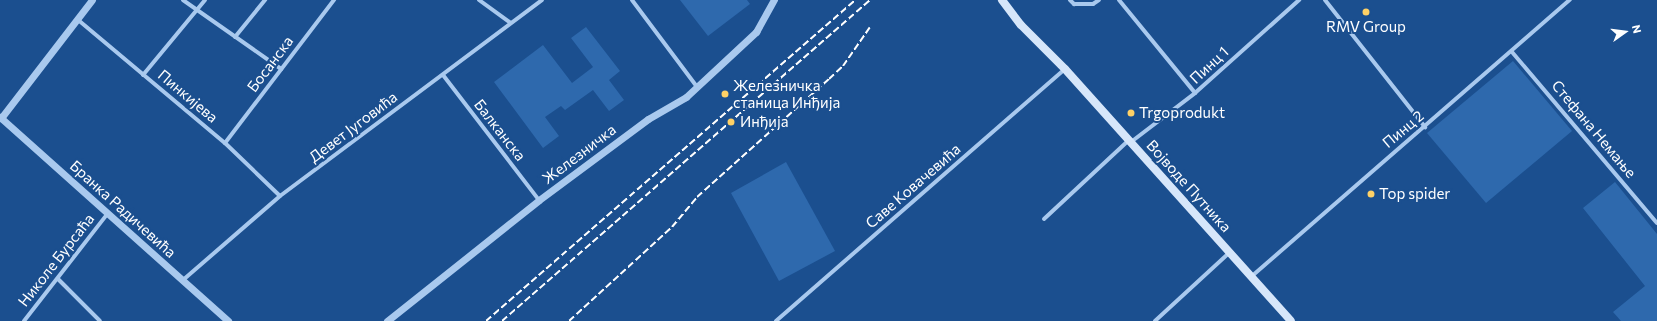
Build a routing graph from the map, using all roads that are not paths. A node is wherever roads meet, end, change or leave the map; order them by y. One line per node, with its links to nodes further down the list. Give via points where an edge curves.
1 (92, 0): 18 (street)
2 (183, 0): 17 (street)
3 (205, 0): 17 (street)
4 (265, 0): 20 (street)
5 (334, 0): 22 (street, Босанска)
6 (479, 0): 19 (street)
7 (542, 0): 19 (street, Девет Југовића)
8 (632, 0): 26 (street)
9 (774, 0): 26 (street, Железничка, via 756,32)
10 (1002, 0): 23 (main road, Војводе Путника, via 1021,25)
11 (1070, 0): 12 (street, via 1074,4 1094,4)
12 (1099, 0)
13 (1119, 0): 27 (street)
14 (1299, 0): 27 (street, Пинц 1)
15 (1325, 0): 29 (street)
16 (1570, 0): 21 (street, Пинц 2)
17 (197, 10): 20 (street); 24 (street)
18 (76, 19): 24 (street, Пинкијева); 28 (street)
19 (511, 23): 25 (street, Девет Југовића)
20 (235, 37): 22 (street)
21 (1512, 52): 29 (street, Пинц 2); 36 (street, Стефана Немање)
22 (282, 69): 31 (street, Босанска)
23 (1065, 69): 30 (main road, Војводе Путника); 45 (street, Саве Ковачевића)
24 (143, 75): 31 (street, Пинкијева)
25 (443, 75): 32 (street, Девет Југовића); 33 (street, Балканска)
26 (697, 87): 33 (street, Железничка, via 664,112 648,119)
27 (1195, 93): 30 (street, Пинц 1)
28 (0, 118): 34 (street, Бранка Радичевића)
29 (1425, 127): 38 (street, Пинц 2)
30 (1130, 141): 35 (street, Пинц 1); 37 (main road, Војводе Путника)
31 (225, 143): 32 (street, Пинкијева)
32 (280, 196): 40 (street, Девет Југовића)
33 (539, 200): 44 (street, Железничка)
34 (108, 213): 39 (street, Николе Бурсаћа); 40 (street, Бранка Радичевића)
35 (1044, 219)
36 (1657, 222)
37 (1230, 251): 38 (main road, Војводе Путника); 46 (street)
38 (1252, 276): 47 (main road, Војводе Путника)
39 (58, 279): 41 (street, Николе Бурсаћа); 42 (street)
40 (183, 280): 43 (street, Бранка Радичевића)
41 (24, 321)
42 (100, 321)
43 (228, 321)
44 (387, 321)
45 (776, 321)
46 (1155, 321)
47 (1291, 321)

